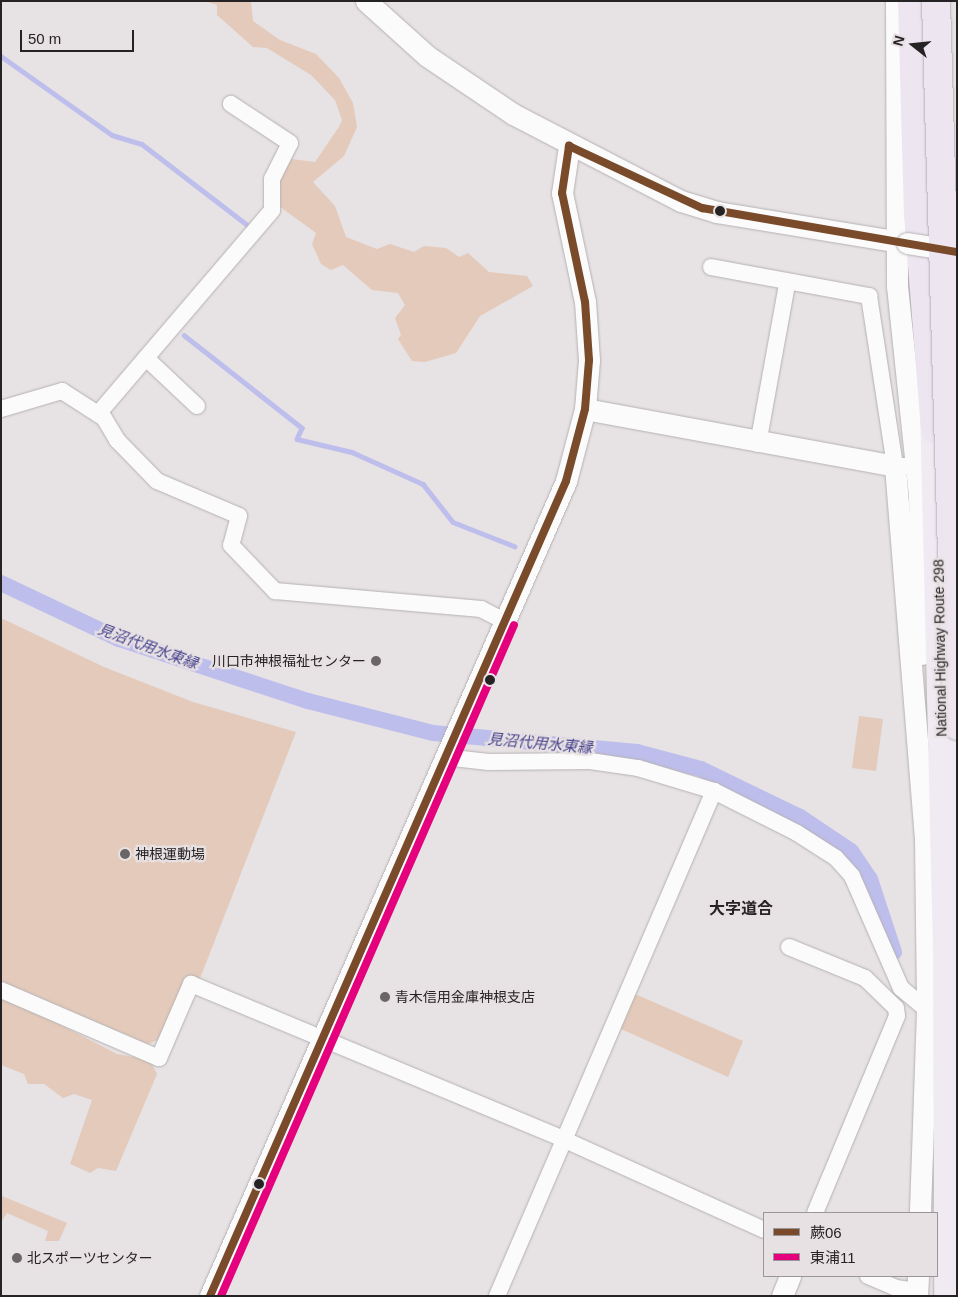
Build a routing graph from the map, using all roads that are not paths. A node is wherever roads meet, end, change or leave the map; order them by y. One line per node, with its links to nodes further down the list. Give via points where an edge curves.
1 (366, 1): 7 (street, via 427,56)
2 (896, 1): 8 (street)
3 (912, 1): 17 (highway, via 918,214)
4 (922, 1): 17 (highway, National Highway Route 298)
5 (936, 1): 21 (highway, bridge)
6 (231, 104): 12 (street, via 290,143 272,179 272,210)
7 (569, 146): 8 (street, via 702,208); 15 (street, via 562,193 585,302 589,360)
8 (901, 242): 9 (street, bridge); 24 (street, via 919,496)
9 (957, 252)
10 (711, 267): 11 (street)
11 (787, 284): 18 (street); 19 (street, via 869,296)
12 (146, 358): 13 (street); 16 (street)
13 (197, 406)
14 (1, 409): 16 (street, via 62,391)
15 (585, 409): 18 (street); 20 (street, via 559,501)
16 (98, 414): 20 (street, via 157,481 239,516 231,545 275,591 481,609)
17 (935, 429): 36 (highway, National Highway Route 298, via 947,948)
18 (758, 444): 19 (street)
19 (901, 466): 24 (street)
20 (505, 621): 22 (street)
21 (957, 726)
22 (446, 752): 23 (street, via 489,762 590,761 638,768); 28 (street)
23 (714, 791): 27 (street, via 836,858 852,876 901,988); 29 (street)
24 (925, 839): 27 (street)
25 (788, 947): 30 (street, via 865,978 896,1008 898,1016)
26 (1, 990): 28 (street, via 160,1058 191,984)
27 (927, 1010): 31 (street, via 932,1125)
28 (321, 1038): 29 (street); 37 (street)
29 (565, 1140): 32 (street); 38 (street)
30 (815, 1212)
31 (920, 1212)
32 (763, 1230)
33 (790, 1277): 39 (street)
34 (872, 1277): 35 (street)
35 (918, 1288)
36 (948, 1290)
37 (210, 1296)
38 (498, 1296)
39 (782, 1296)

